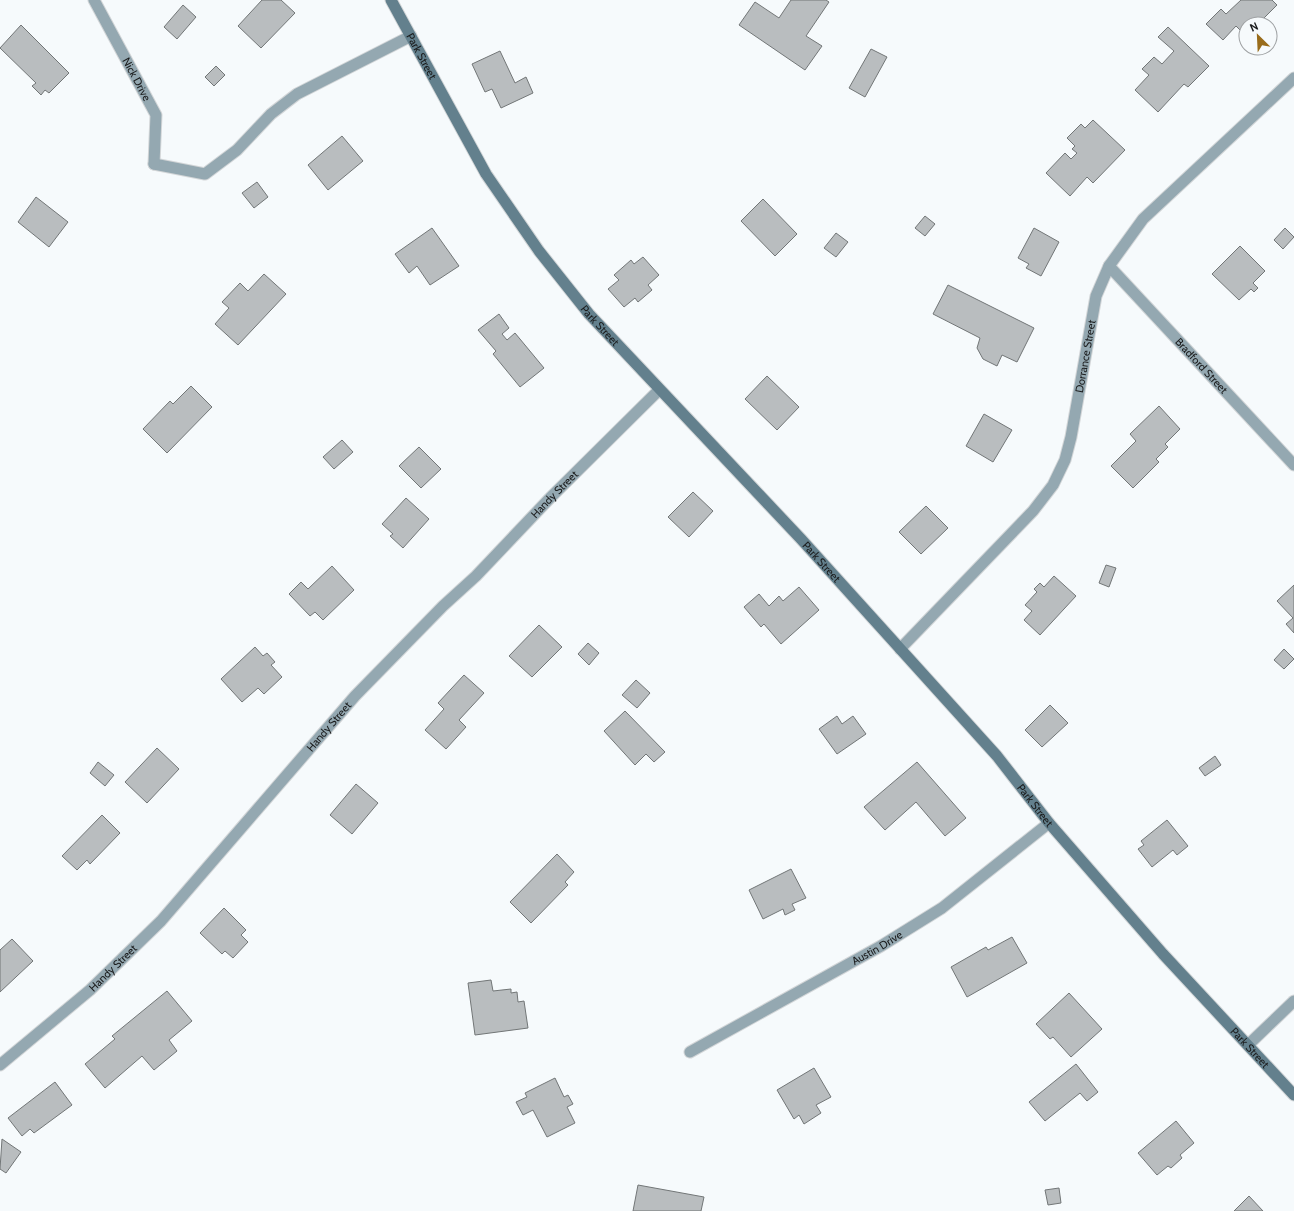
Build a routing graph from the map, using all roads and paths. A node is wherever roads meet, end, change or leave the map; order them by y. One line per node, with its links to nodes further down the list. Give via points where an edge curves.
1 (94, 0): 3 (street, Nick Drive, via 156,115 154,164 205,174 237,150 271,114 297,94)
2 (391, 0): 3 (main road, Park Street)
3 (411, 36): 6 (main road, Park Street, via 486,174 539,251 589,314)
4 (1294, 78): 5 (street, Dorrance Street, via 1143,219)
5 (1109, 266): 7 (street, Bradford Street); 8 (street, Dorrance Street, via 1096,296 1071,437 1053,486 1033,511)
6 (660, 390): 8 (main road, Park Street); 13 (street, Handy Street, via 355,696 161,921 90,990)
7 (1294, 465)
8 (900, 649): 9 (main road, Park Street, via 997,756)
9 (1049, 823): 11 (main road, Park Street, via 1163,954); 12 (street, Austin Drive, via 942,908 881,946)
10 (1294, 1001): 11 (street)
11 (1248, 1045): 14 (main road, Park Street)
12 (690, 1052)
13 (0, 1065)
14 (1294, 1095)

